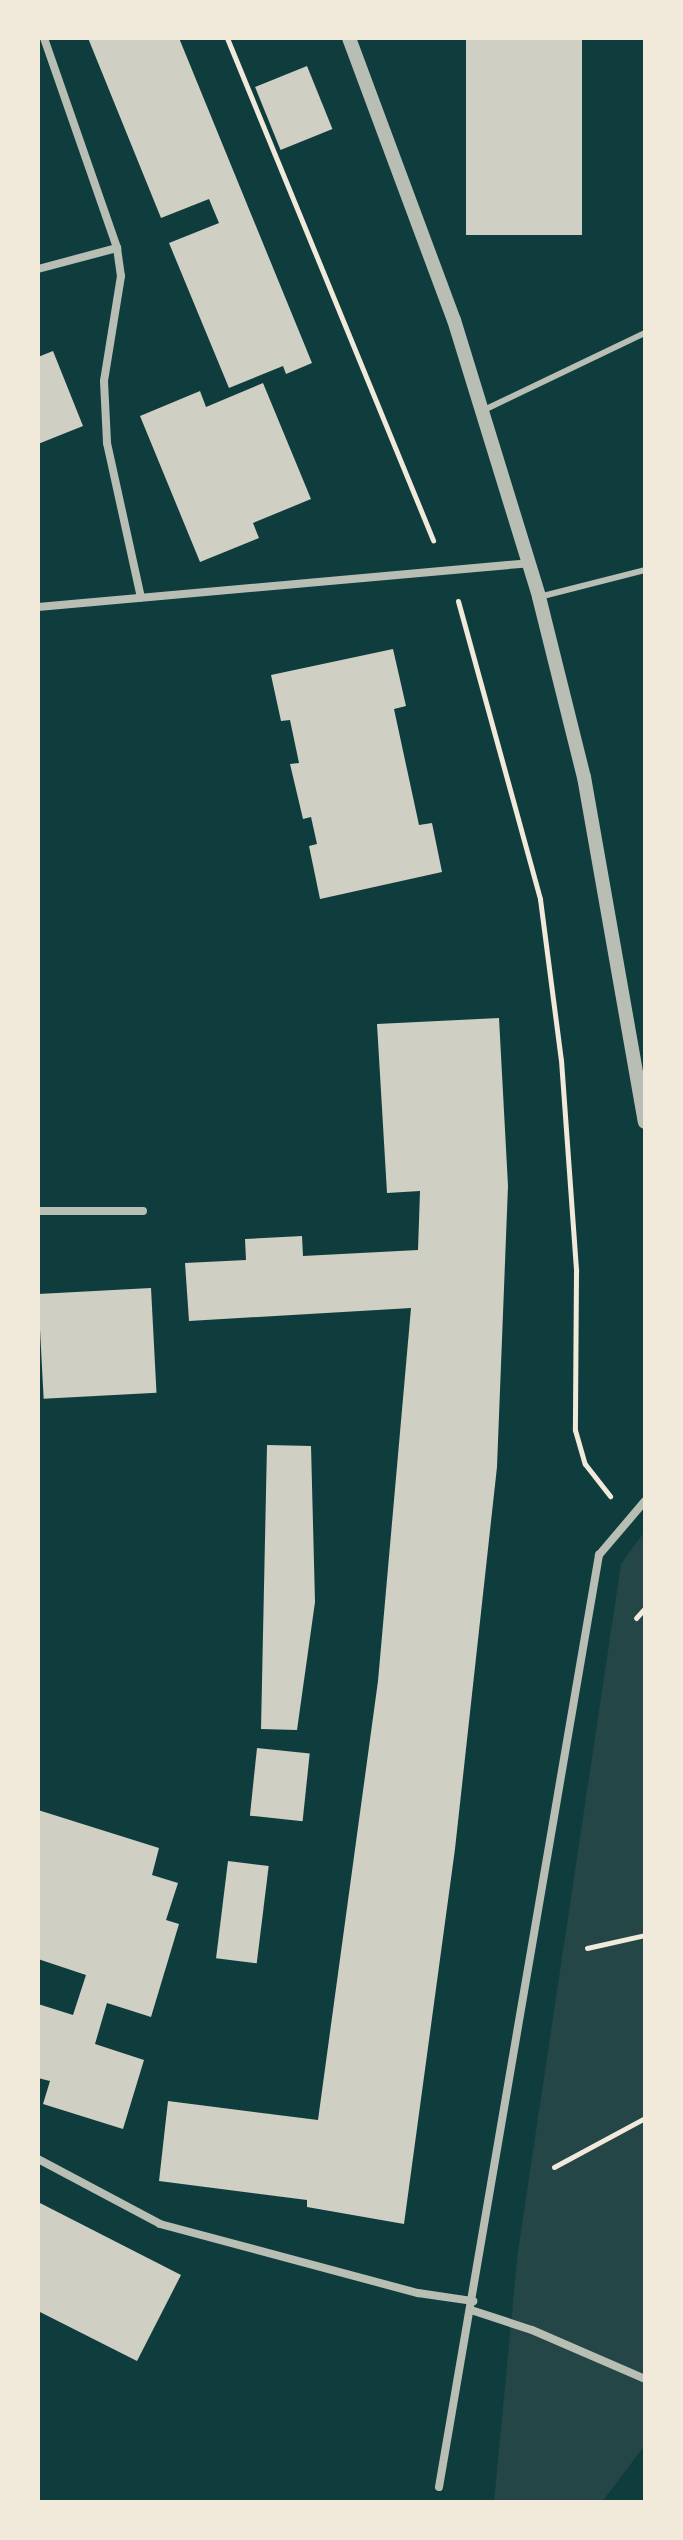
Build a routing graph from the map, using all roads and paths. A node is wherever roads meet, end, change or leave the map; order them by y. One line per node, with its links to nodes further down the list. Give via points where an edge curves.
1 (44, 38): 4 (street)
2 (227, 38): 10 (path)
3 (349, 38): 7 (street)
4 (117, 248): 5 (street); 11 (street, via 121,276 104,381 107,443)
5 (38, 269)
6 (645, 333): 7 (lane)
7 (484, 410): 8 (street)
8 (529, 563): 10 (street); 12 (street)
9 (645, 570): 12 (lane)
10 (446, 572): 11 (street); 18 (path, via 467,624 540,899 561,1060 576,1271 575,1430 585,1464)
11 (141, 597): 13 (street)
12 (539, 597): 14 (street, via 584,777)
13 (38, 607)
14 (645, 1122)
15 (38, 1211): 16 (street)
16 (143, 1211)
17 (645, 1501): 18 (street)
18 (628, 1516): 26 (street, via 599,1555)
19 (645, 1608): 20 (path)
20 (636, 1618)
21 (645, 1935): 22 (path)
22 (587, 1948)
23 (645, 2118): 25 (path)
24 (38, 2159): 26 (street, via 160,2224)
25 (554, 2167)
26 (472, 2306): 27 (street); 28 (street)
27 (645, 2379)
28 (439, 2487)

